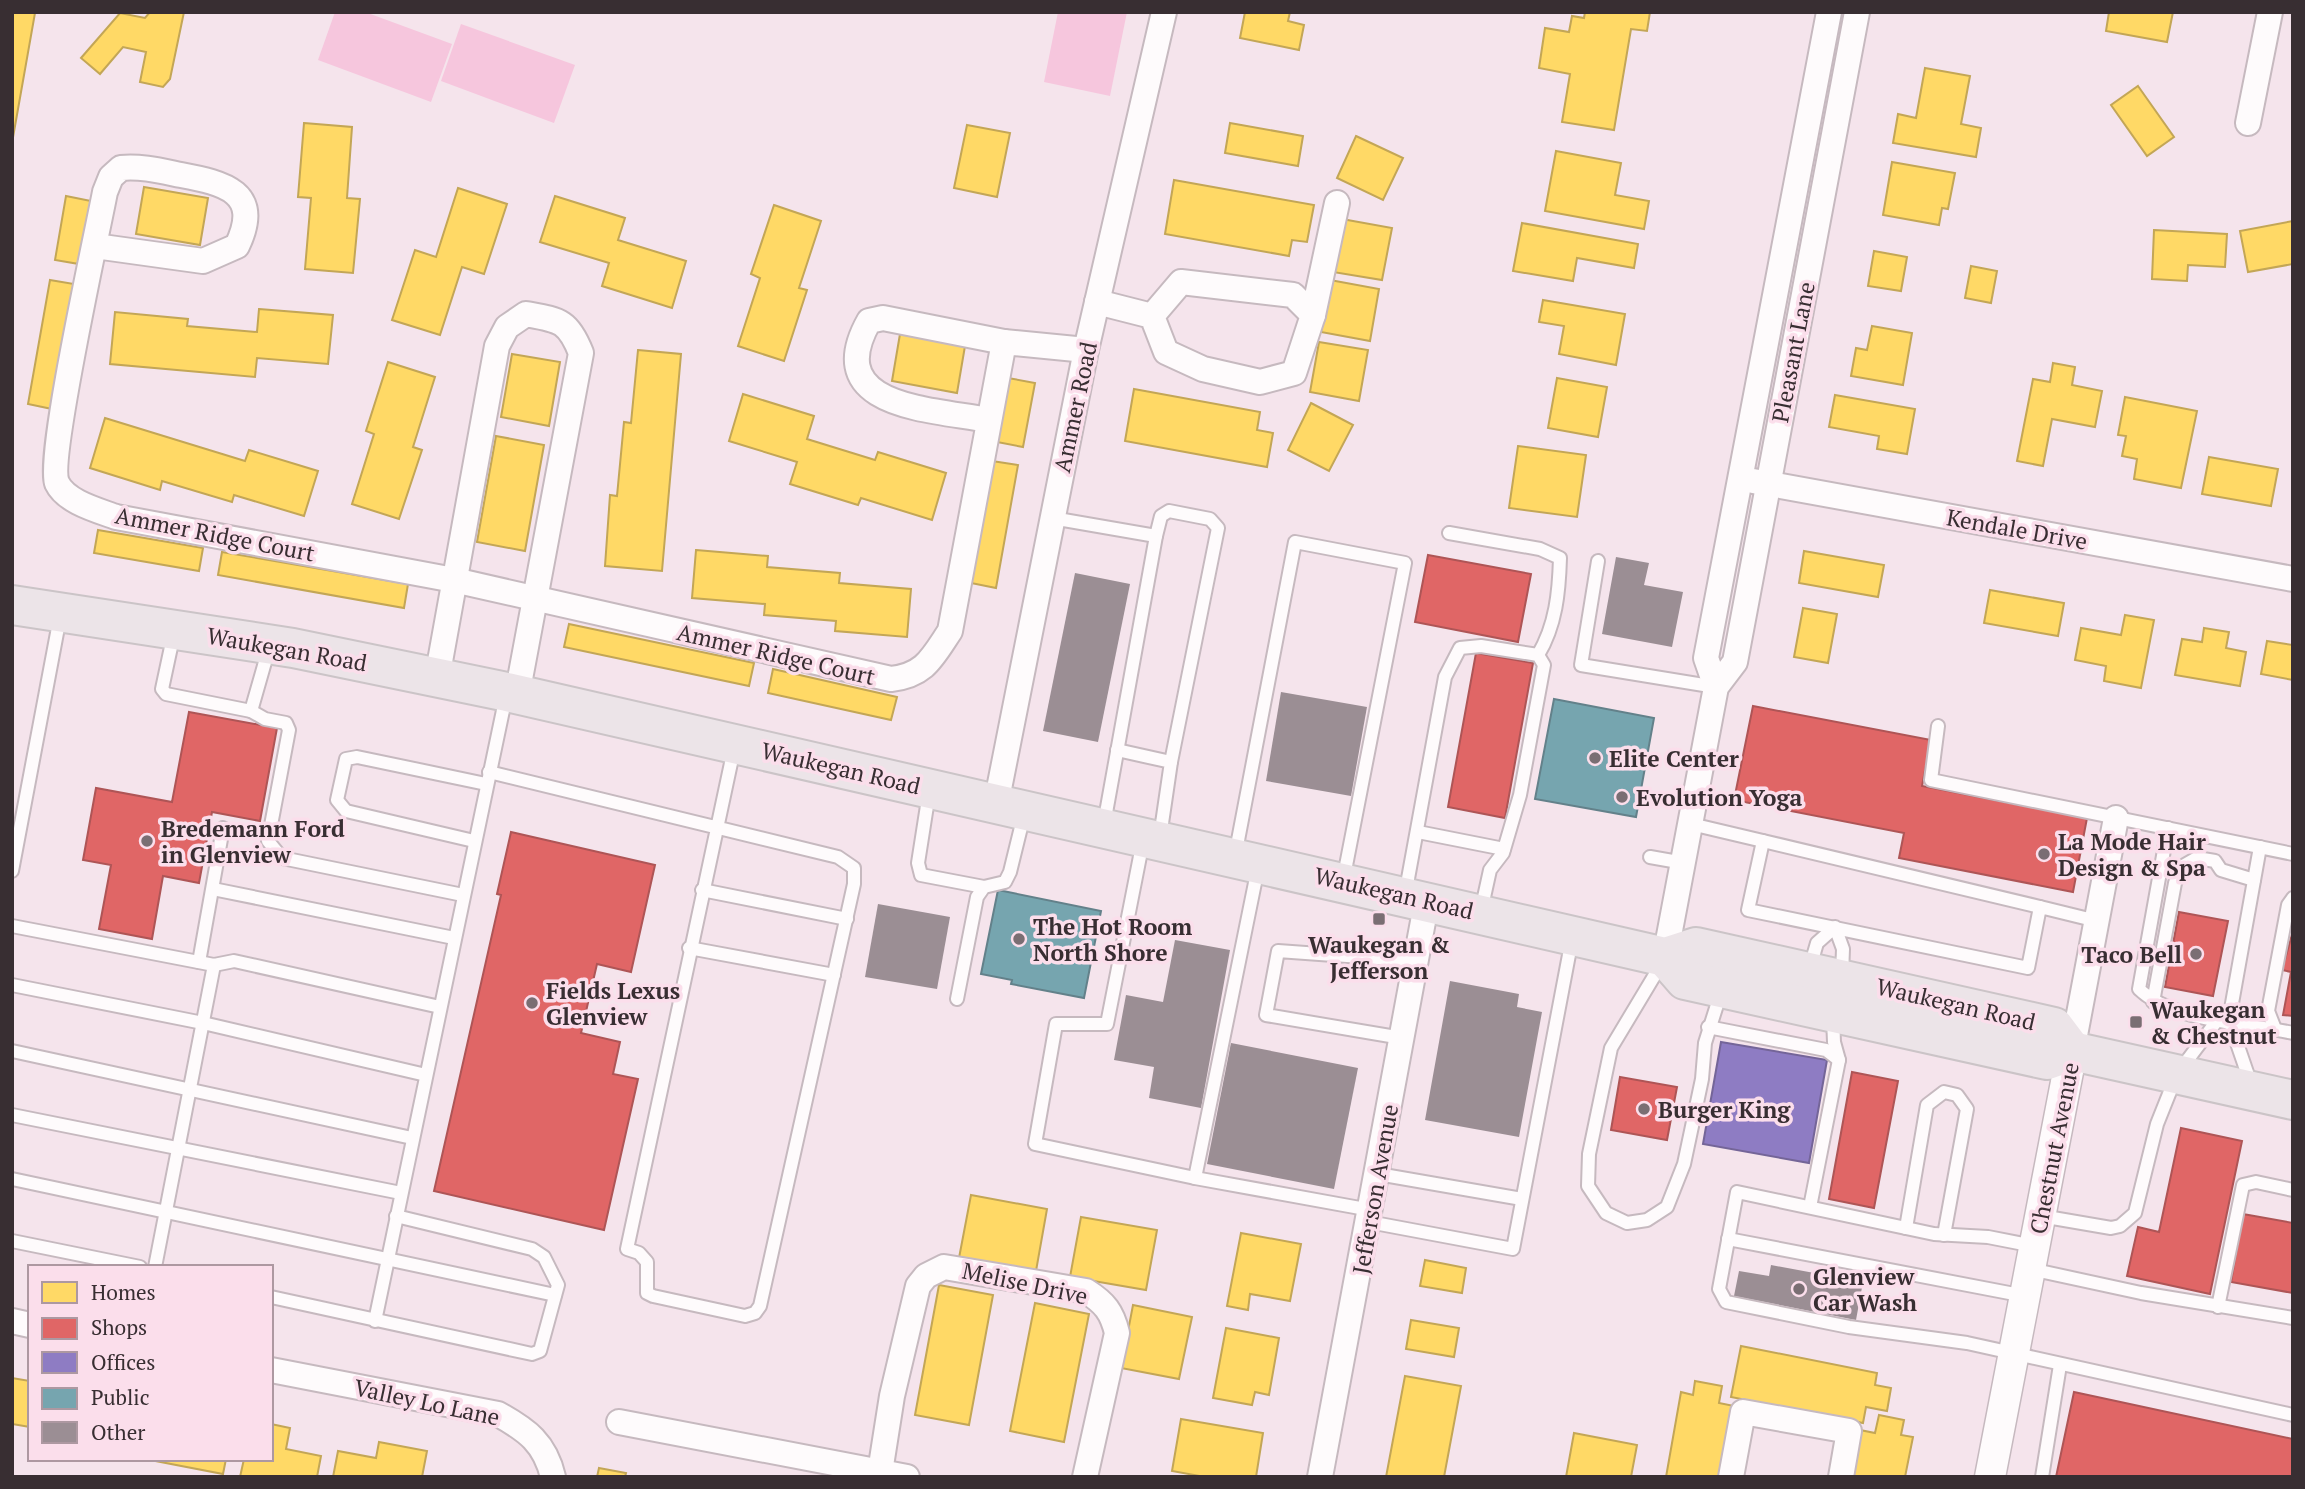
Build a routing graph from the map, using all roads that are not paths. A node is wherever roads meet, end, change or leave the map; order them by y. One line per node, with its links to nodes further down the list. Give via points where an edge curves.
1 (1164, 12): 8 (street, Ammer Road)
2 (1829, 12): 14 (street, Pleasant Lane)
3 (1857, 12): 15 (street, Pleasant Lane)
4 (2270, 12): 5 (street)
5 (2249, 123)
6 (1336, 203): 9 (street)
7 (95, 246): 7 (street, Ammer Ridge Court, via 105,192 121,168 222,183 240,197 245,220 237,246 203,261); 21 (street, Ammer Ridge Court, via 64,404 55,479 62,491 116,517)
8 (1097, 302): 10 (street); 12 (street, Ammer Road)
9 (1313, 315): 10 (street, via 1293,295 1181,282); 10 (street, via 1294,373 1260,382 1203,369 1166,352)
10 (1152, 316)
11 (1004, 342): 12 (street); 13 (street, Ammer Ridge Court); 13 (street, via 883,318 869,321 861,335 858,377 868,388 888,400)
12 (1086, 350): 16 (street, Ammer Road)
13 (988, 419): 22 (street, Ammer Ridge Court, via 950,631 930,661 911,677 891,679)
14 (1741, 479): 15 (street, Kendale Drive); 29 (street, Pleasant Lane, via 1706,658)
15 (1769, 484): 20 (street, Kendale Drive); 29 (street, Pleasant Lane, via 1735,662)
16 (1052, 518): 18 (lane); 38 (street, Ammer Road)
17 (1449, 533): 27 (lane, via 1540,548 1560,558 1549,637)
18 (1156, 536): 34 (lane); 35 (lane, via 1161,516 1170,511 1210,519 1218,528)
19 (1598, 561): 29 (lane, via 1581,665)
20 (2293, 579)
21 (454, 580): 22 (street, Ammer Ridge Court); 22 (street, via 497,346 507,327 526,314 543,317 572,331 581,353); 28 (street)
22 (536, 600): 30 (street)
23 (12, 605): 24 (main road, Waukegan Road)
24 (61, 612): 25 (main road, Waukegan Road); 55 (lane)
25 (175, 630): 26 (main road, Waukegan Road); 31 (lane, via 162,689 166,694)
26 (271, 645): 28 (main road, Waukegan Road); 31 (lane)
27 (1538, 655): 45 (lane, via 1481,646 1460,648 1445,677); 50 (lane, via 1544,665 1520,795)
28 (437, 678): 30 (main road, Waukegan Road)
29 (1716, 687): 40 (street, Pleasant Lane)
30 (512, 694): 33 (main road, Waukegan Road); 36 (lane)
31 (251, 711): 61 (lane, via 286,723 289,730 268,841 282,858)
32 (1938, 726): 39 (lane, via 1931,780)
33 (736, 743): 37 (main road, Waukegan Road); 41 (lane)
34 (1117, 750): 35 (lane); 43 (lane)
35 (1171, 762): 46 (lane)
36 (487, 778): 41 (lane); 47 (lane); 47 (lane, via 357,757 342,765 337,800 345,811)
37 (930, 789): 38 (main road, Waukegan Road); 58 (lane, via 918,863 921,875)
38 (1010, 808): 43 (main road, Waukegan Road); 58 (lane, via 1010,872 1005,881)
39 (2116, 818): 44 (lane); 67 (street, Chestnut Avenue)
40 (1691, 824): 48 (lane); 54 (street, Pleasant Lane)
41 (715, 827): 60 (lane); 66 (lane, via 849,862 854,868 854,884)
42 (223, 828): 59 (lane)
43 (1103, 828): 46 (main road, Waukegan Road)
44 (2168, 828): 49 (lane); 82 (lane, via 2139,989)
45 (1418, 832): 50 (lane); 62 (lane)
46 (1152, 839): 53 (main road, Waukegan Road); 103 (lane, via 1107,1024 1056,1024 1035,1144)
47 (474, 841): 61 (lane)
48 (1763, 841): 64 (lane); 69 (lane, via 1748,910)
49 (2260, 847): 51 (lane); 56 (lane)
50 (1504, 849): 65 (lane, via 1490,870)
51 (2293, 853)
52 (1650, 857): 54 (lane)
53 (1247, 860): 57 (main road, Waukegan Road); 57 (lane, via 1295,542 1405,563); 103 (lane)
54 (1684, 863): 73 (street, Pleasant Lane)
55 (12, 871)
56 (2254, 880): 82 (lane, via 2221,870 2214,861 2197,858 2183,866 2175,883); 84 (lane)
57 (1343, 881): 62 (main road, Waukegan Road)
58 (984, 887): 81 (lane, via 977,897)
59 (213, 889): 71 (lane); 75 (lane)
60 (702, 890): 66 (lane); 72 (lane)
61 (463, 895): 71 (lane)
62 (1416, 898): 65 (main road, Waukegan Road); 74 (street, Jefferson Avenue)
63 (2293, 898): 87 (lane, via 2268,1011)
64 (2040, 907): 67 (lane); 69 (lane, via 2028,968)
65 (1480, 913): 70 (main road, Waukegan Road)
66 (847, 919): 77 (lane)
67 (2096, 921): 91 (street, Chestnut Avenue)
68 (12, 926): 75 (lane)
69 (1835, 927): 79 (lane, via 1844,956); 79 (lane, via 1817,943)
70 (1573, 935): 73 (main road, Waukegan Road); 106 (lane)
71 (454, 938): 83 (lane)
72 (689, 948): 77 (lane); 77 (lane, via 627,1249 647,1262 648,1293 731,1315 755,1313 760,1306)
73 (1665, 957): 79 (main road, Waukegan Road, via 1696,947); 80 (main road, Waukegan Road, via 1685,980); 86 (lane, via 1611,1048 1588,1175 1588,1186 1606,1213 1628,1223 1647,1220 1667,1207 1684,1164)
74 (1416, 961): 89 (street, Jefferson Avenue); 89 (lane, via 1278,951 1266,1014)
75 (199, 962): 76 (lane)
76 (214, 965): 83 (lane, via 234,961); 85 (lane)
77 (834, 975)
78 (12, 985): 85 (lane)
79 (1828, 988): 80 (main road, Waukegan Road); 91 (main road, Waukegan Road, via 2054,1027); 92 (lane)
80 (1722, 989): 86 (lane)
81 (957, 999)
82 (2152, 1002): 84 (lane)
83 (440, 1007): 94 (lane)
84 (2223, 1021): 87 (lane); 93 (lane); 96 (lane)
85 (203, 1023): 94 (lane); 95 (lane)
86 (1708, 1027): 92 (lane, via 1826,1050)
87 (2275, 1029): 88 (lane)
88 (2293, 1033)
89 (1402, 1038): 101 (street, Jefferson Avenue)
90 (12, 1051): 95 (lane)
91 (2073, 1051): 93 (main road); 111 (street, Chestnut Avenue)
92 (1839, 1060): 107 (lane)
93 (2177, 1074): 96 (main road); 111 (lane, via 2157,1124 2135,1213 2111,1228)
94 (426, 1075): 99 (lane)
95 (190, 1089): 99 (lane); 100 (lane)
96 (2253, 1091): 97 (main road)
97 (2293, 1100)
98 (12, 1115): 100 (lane)
99 (412, 1138): 105 (lane)
100 (178, 1148): 105 (lane); 108 (lane)
101 (1378, 1174): 106 (lane); 110 (street, Jefferson Avenue)
102 (12, 1178): 108 (lane)
103 (1195, 1178): 110 (lane)
104 (2293, 1190): 122 (lane, via 2256,1182 2243,1185)
105 (401, 1193): 109 (lane)
106 (1522, 1199): 110 (lane, via 1513,1249)
107 (1810, 1207): 112 (lane); 114 (lane, via 1737,1192)
108 (166, 1210): 116 (lane); 118 (lane)
109 (397, 1216): 116 (lane); 120 (lane, via 532,1248 556,1276)
110 (1370, 1216): 134 (street, Jefferson Avenue)
111 (2040, 1216): 119 (street, Chestnut Avenue)
112 (1906, 1228): 113 (lane); 113 (lane, via 1927,1105 1944,1092 1957,1095 1967,1109)
113 (1944, 1235): 119 (lane, via 1987,1237)
114 (1728, 1239): 119 (lane); 125 (lane, via 1718,1289 1726,1302)
115 (12, 1241): 117 (lane)
116 (387, 1258): 120 (lane); 124 (lane)
117 (130, 1265)
118 (155, 1265)
119 (2030, 1270): 122 (lane); 125 (street, Chestnut Avenue)
120 (555, 1295): 124 (lane, via 544,1344 532,1354)
121 (273, 1297): 124 (lane)
122 (2218, 1307): 123 (lane)
123 (2293, 1318)
124 (374, 1321)
125 (2013, 1355): 126 (lane); 137 (street, Chestnut Avenue)
126 (2060, 1365): 128 (lane); 138 (lane)
127 (273, 1370): 131 (street, Valley Lo Lane, via 498,1413 528,1430 549,1460)
128 (2293, 1415)
129 (619, 1422): 130 (street)
130 (880, 1472): 132 (street); 133 (street, Melise Drive, via 918,1286 944,1267 1086,1291 1105,1303 1117,1333)
131 (553, 1477)
132 (907, 1477)
133 (1085, 1477)
134 (1320, 1477)
135 (1731, 1477): 136 (street, via 1743,1412 1849,1431)
136 (1840, 1477)
137 (1990, 1477)
138 (2042, 1477)

